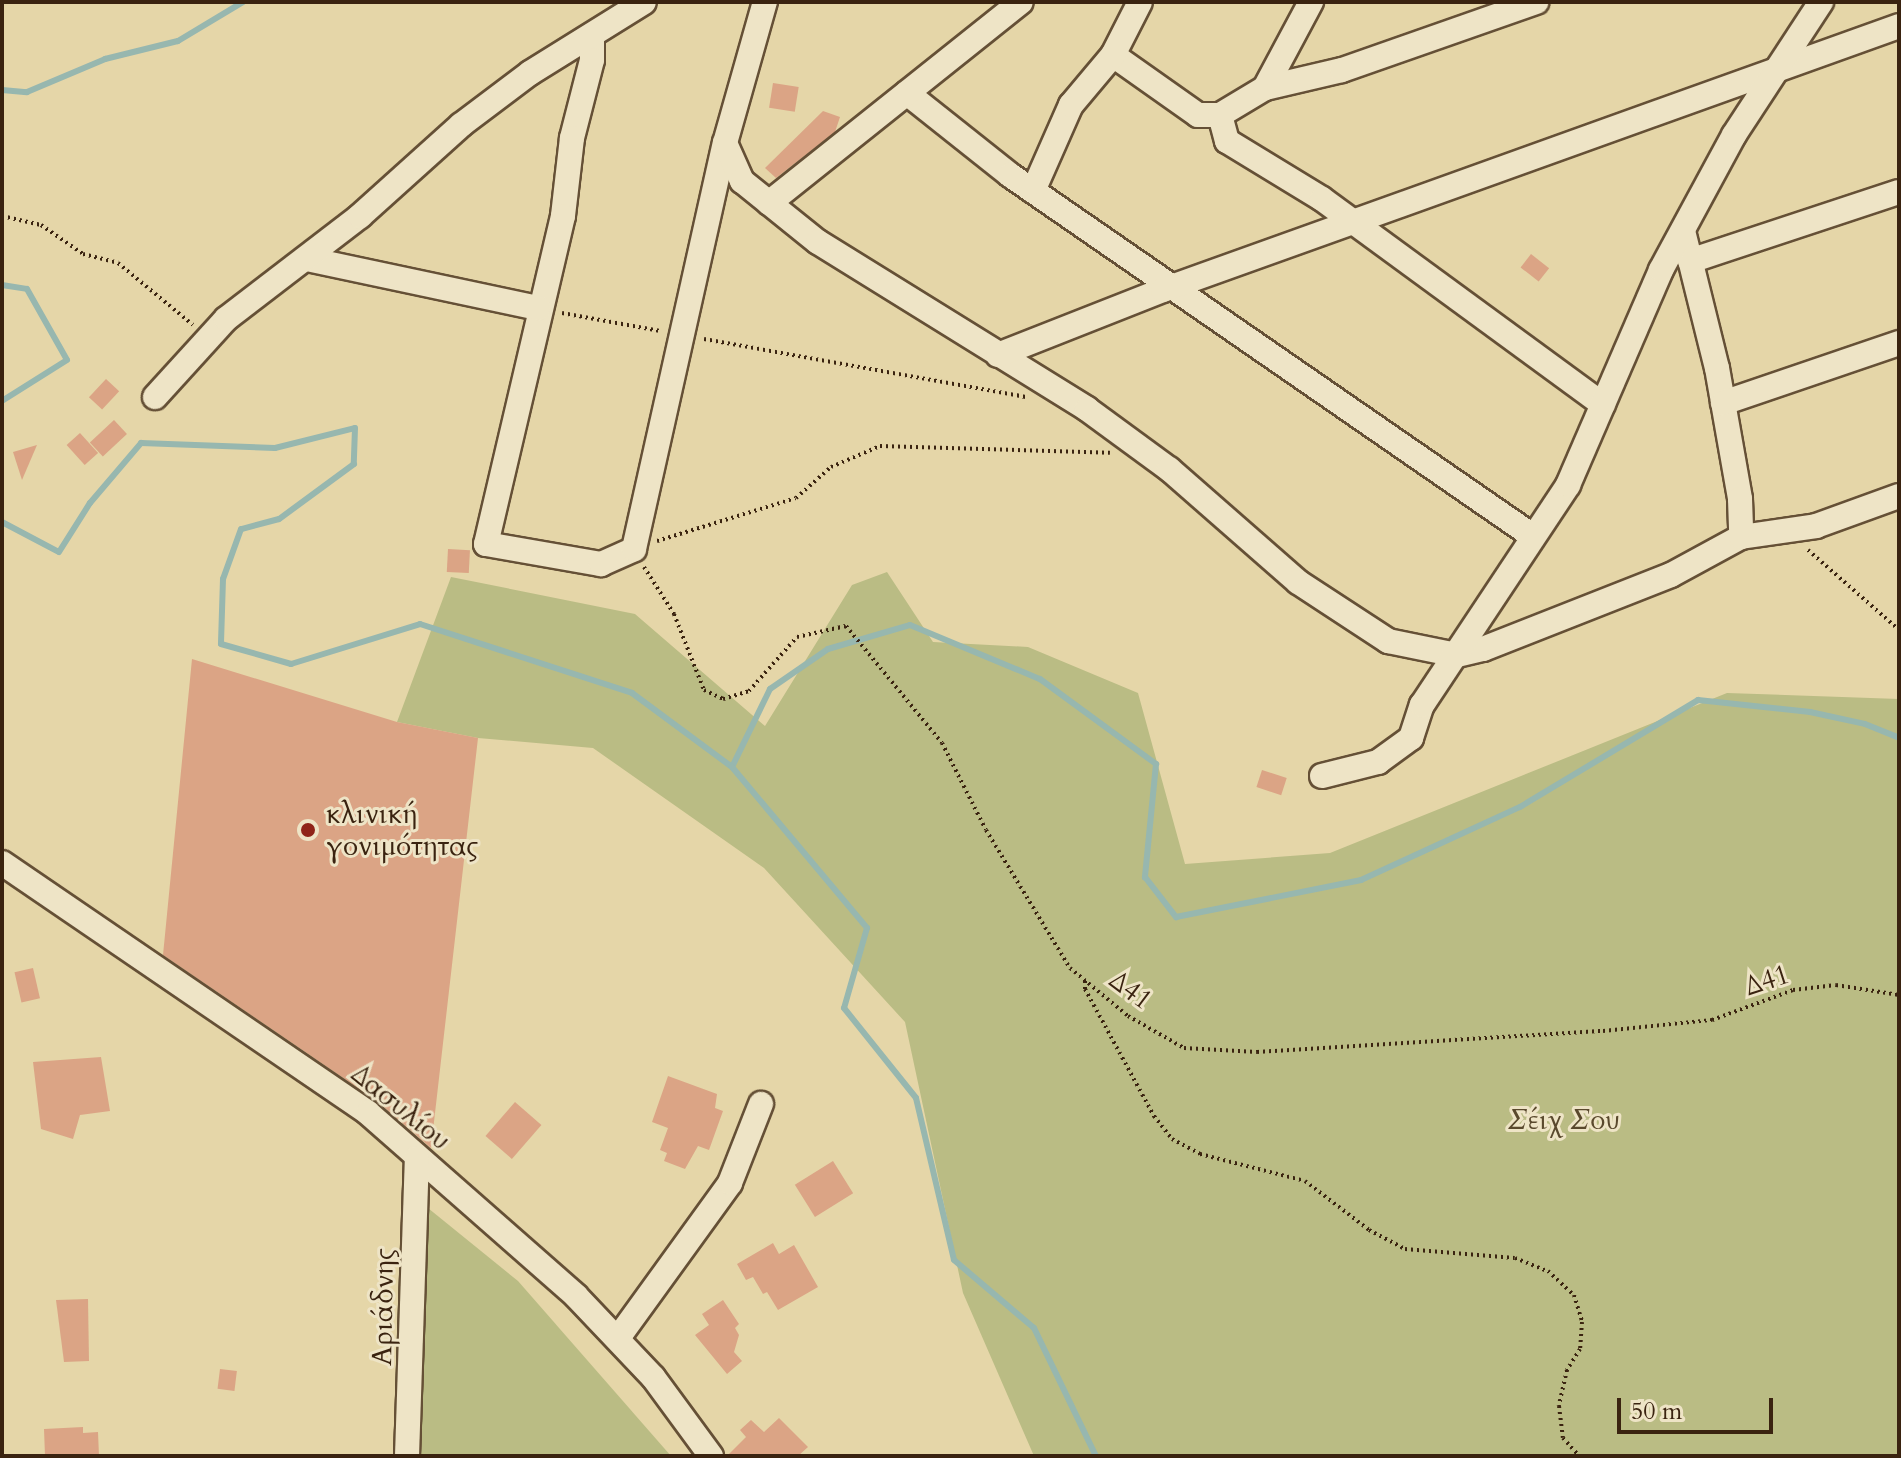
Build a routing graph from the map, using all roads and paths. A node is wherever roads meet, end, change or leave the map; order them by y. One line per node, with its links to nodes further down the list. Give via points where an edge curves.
1 (644, 2): 10 (street)
2 (765, 2): 16 (street)
3 (1021, 2): 14 (street)
4 (1140, 2): 11 (street)
5 (1311, 2): 13 (street)
6 (1536, 2): 8 (street)
7 (1821, 2): 12 (street)
8 (1489, 10): 13 (street, via 1342,70)
9 (1899, 26): 12 (street)
10 (592, 39): 23 (street, via 530,73 461,125); 26 (street, via 592,60 573,128 563,216)
11 (1113, 55): 15 (street, via 1198,115); 17 (street, via 1071,105)
12 (1779, 68): 21 (street); 22 (street, via 1734,135)
13 (1265, 88): 15 (street)
14 (907, 93): 17 (street); 19 (street)
15 (1220, 115): 21 (street, via 1227,141 1322,199)
16 (725, 143): 19 (street, via 742,181); 27 (street)
17 (1033, 191): 25 (street)
18 (1899, 192): 24 (street)
19 (769, 203): 30 (street, via 818,242)
20 (2, 216): 29 (path, via 41,225 83,254 118,263 190,318)
21 (1350, 224): 25 (street); 34 (street)
22 (1683, 231): 24 (street); 34 (street, via 1644,305)
23 (307, 259): 26 (street); 29 (street, via 253,297)
24 (1690, 261): 33 (street)
25 (1175, 286): 30 (street); 38 (street)
26 (538, 308): 27 (path); 40 (street, via 486,544 592,564 615,561)
27 (681, 335): 32 (path); 40 (street)
28 (1899, 343): 33 (street)
29 (202, 344): 31 (street)
30 (998, 355): 35 (street)
31 (155, 397)
32 (1040, 400)
33 (1723, 403): 39 (street)
34 (1603, 405): 38 (street, via 1568,485)
35 (1152, 456): 40 (path, via 880,446 831,467 796,498); 42 (street, via 1298,582 1358,624 1388,641)
36 (1899, 496): 37 (street)
37 (1788, 533): 39 (street); 41 (path)
38 (1531, 535): 42 (street)
39 (1741, 537): 42 (street, via 1671,575 1514,638)
40 (634, 549): 45 (path, Δ41, via 674,614 704,690 723,699 749,691 797,637 846,626 942,743 986,830 1070,968)
41 (1899, 630)
42 (1457, 655): 43 (street, via 1422,705 1403,747 1378,762)
43 (1322, 776)
44 (2, 863): 48 (street, Δασυλίου, via 368,1113)
45 (1085, 981): 46 (path, Δ41, via 1128,1016 1184,1048 1257,1052 1712,1020 1793,990 1836,985); 52 (path, via 1154,1116 1172,1139 1200,1154 1305,1181 1369,1230 1405,1249 1515,1258 1548,1271 1574,1295 1582,1322 1580,1349 1567,1370 1559,1406 1563,1438)
46 (1899, 995)
47 (761, 1104): 49 (street, via 730,1183)
48 (417, 1158): 49 (street, Δασυλίου); 50 (street, Αριάδνης)
49 (618, 1338): 51 (street, Δασυλίου)
50 (407, 1456)
51 (711, 1456)
52 (1579, 1456)

